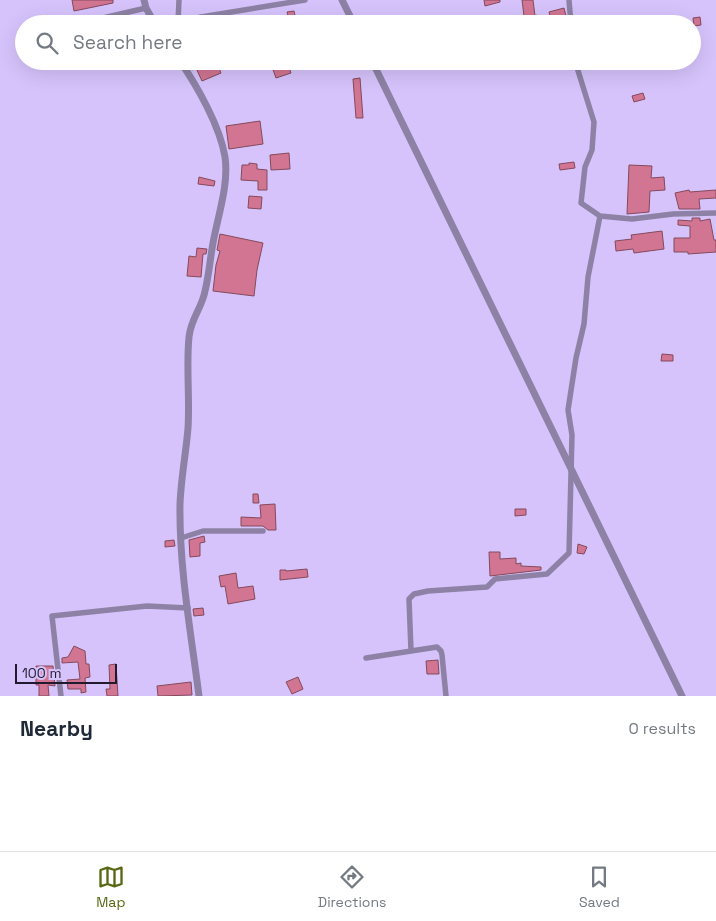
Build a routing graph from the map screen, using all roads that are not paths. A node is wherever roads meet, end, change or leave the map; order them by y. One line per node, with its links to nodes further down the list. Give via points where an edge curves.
1 (144, 0): 6 (street)
2 (179, 0): 9 (street)
3 (305, 0): 10 (street)
4 (342, 0): 11 (street)
5 (569, 0): 12 (street)
6 (146, 8): 7 (street); 8 (street)
7 (116, 15)
8 (150, 15)
9 (178, 15)
10 (213, 15)
11 (350, 15)
12 (570, 15)
13 (186, 70): 20 (street, via 209,111 222,144 225,168 223,198 205,293 189,337 188,429 180,503)
14 (376, 70): 18 (street)
15 (578, 70): 17 (street, via 594,122 581,203)
16 (716, 213): 17 (street, via 632,219)
17 (600, 216): 18 (street, via 568,410 572,435)
18 (570, 468): 22 (street, via 568,553 564,559 547,574 495,579 487,587 414,594 409,599); 27 (street)
19 (263, 531): 20 (street, via 203,531)
20 (181, 538): 21 (street)
21 (188, 608): 24 (street, via 147,606 52,616); 25 (street)
22 (411, 650): 23 (street); 26 (street, via 437,647 441,650)
23 (366, 658)
24 (61, 696)
25 (199, 696)
26 (446, 696)
27 (682, 696)

